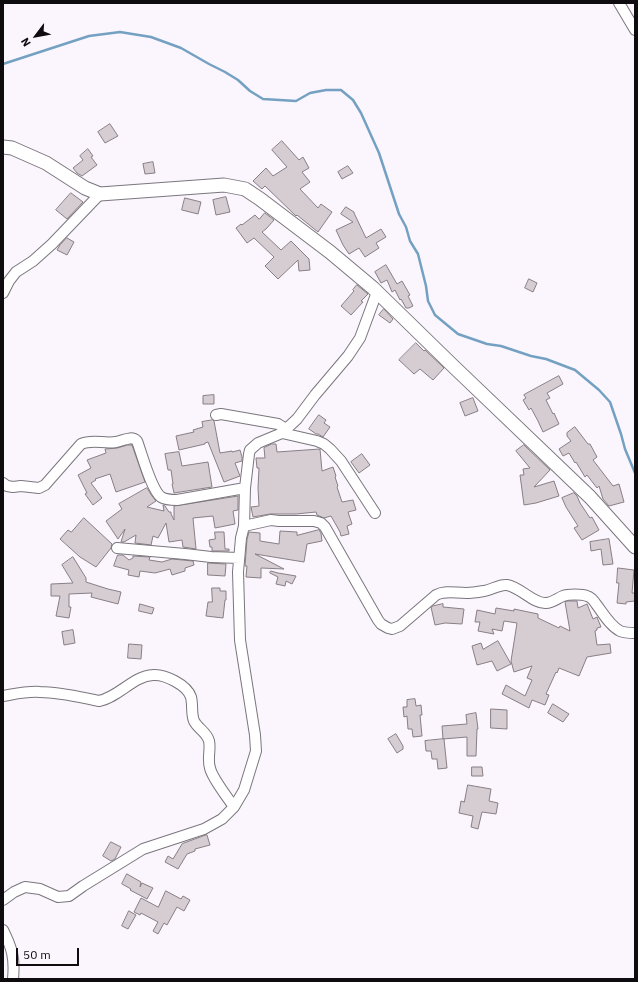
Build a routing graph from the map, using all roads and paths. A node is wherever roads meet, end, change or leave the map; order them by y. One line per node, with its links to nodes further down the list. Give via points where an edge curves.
1 (619, 3): 2 (street)
2 (635, 30)
3 (3, 147): 4 (street, via 12,148 46,163 85,188)
4 (100, 194): 5 (street, via 224,185 245,189 330,252); 6 (street, via 52,244 16,272)
5 (377, 292): 8 (street, via 360,338 348,356 297,419); 13 (street, via 590,497)
6 (3, 293)
7 (216, 415): 8 (street, via 278,424)
8 (284, 431): 10 (street, via 258,443 250,450); 11 (street, via 317,441 330,449 341,461)
9 (3, 483): 10 (street, via 9,487 41,487 81,444 135,438 153,486 163,498 177,500)
10 (245, 488): 12 (street)
11 (375, 513)
12 (244, 526): 15 (street); 16 (street, via 271,520 314,521 321,524 378,620 388,628 400,626 440,593 477,592 497,586 508,586 546,603 568,595 590,596 617,629 621,632)
13 (635, 547)
14 (118, 548): 15 (street)
15 (239, 558): 18 (street, via 240,640 256,751 244,790)
16 (635, 633)
17 (3, 696): 18 (street, via 40,692 104,700 145,676 158,675 171,679 190,694 194,722 208,738 213,776)
18 (234, 807): 19 (street, via 222,819 204,829 143,849 69,896 58,897 40,889 25,887)
19 (3, 900)
20 (3, 930): 21 (street, via 12,951)
21 (13, 979)

